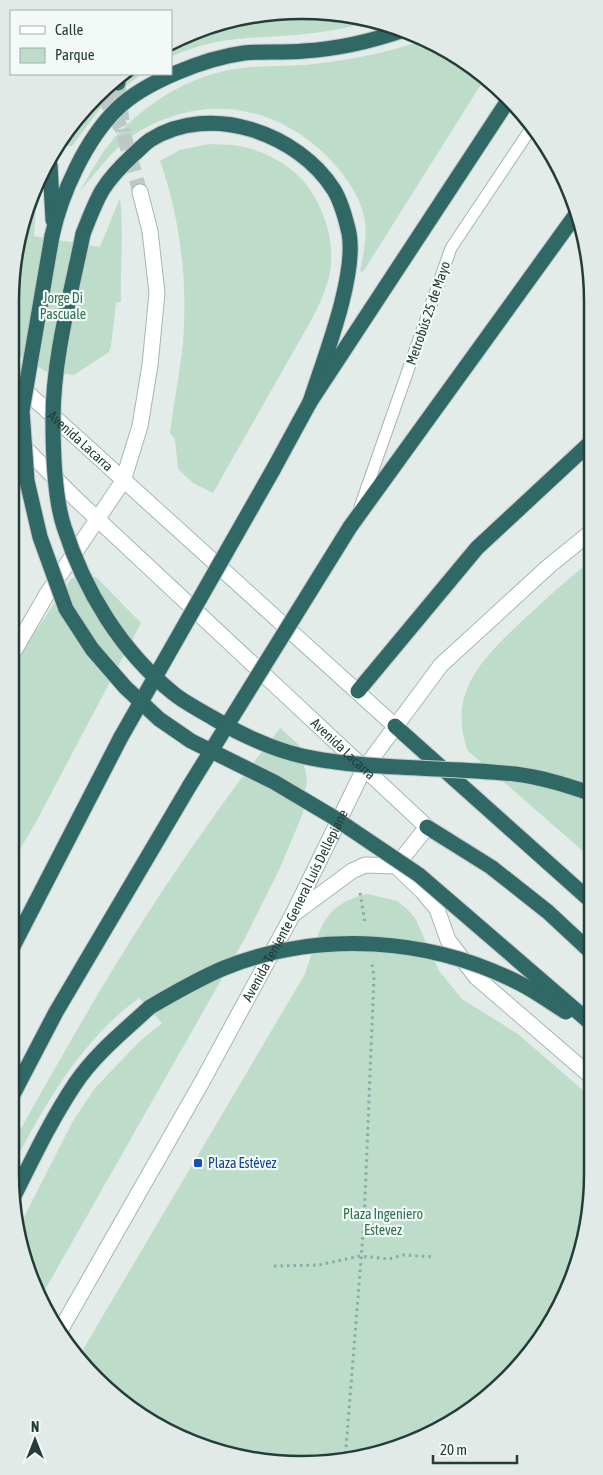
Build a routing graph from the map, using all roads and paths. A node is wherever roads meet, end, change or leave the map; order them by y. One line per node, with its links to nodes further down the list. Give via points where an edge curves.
1 (391, 34): 3 (highway, via 327,49 245,53 212,59)
2 (171, 75): 9 (highway, via 117,108 84,152)
3 (172, 75)
4 (505, 106): 11 (highway)
5 (528, 132): 16 (lane, Metrobús 25 de Mayo, via 451,248)
6 (50, 172): 9 (highway)
7 (140, 192): 14 (street, via 150,231 156,293 150,365 140,426)
8 (572, 220): 16 (highway)
9 (53, 233): 32 (highway, bridge, via 22,411 27,481 40,537 66,609 92,649 159,719 191,741 274,782 333,816 419,876)
10 (19, 385): 14 (street, Avenida Lacarra)
11 (310, 402): 22 (highway, bridge, via 339,312 347,274 349,234 334,190 310,162 279,139 239,126 209,124 182,127 150,140 112,175 99,193 83,234 56,367 53,419 63,525 92,595 125,644 175,695 271,749 322,760 516,774); 29 (highway, bridge, via 121,737)
12 (19, 442): 15 (street, Avenida Lacarra)
13 (584, 449): 19 (highway, via 477,548)
14 (123, 481): 15 (street); 19 (street, Avenida Lacarra)
15 (98, 519): 18 (street, via 47,594); 21 (street, Avenida Lacarra)
16 (353, 522): 35 (highway, bridge, via 190,785 56,1012)
17 (584, 538): 20 (street, Avenida Teniente General Luís Dellepiane, via 441,665)
18 (19, 642)
19 (358, 691): 20 (street, Avenida Lacarra)
20 (395, 726): 21 (street, Avenida Teniente General Luís Dellepiane); 26 (highway)
21 (364, 769): 23 (street, Avenida Lacarra); 27 (street, Avenida Teniente General Luís Dellepiane)
22 (584, 791)
23 (427, 827): 24 (street); 30 (highway, via 491,867)
24 (396, 866): 27 (street, via 365,865 352,871); 34 (street, via 437,909 448,940 476,976)
25 (359, 890): 28 (path)
26 (584, 895)
27 (293, 914): 40 (street, Avenida Teniente General Luís Dellepiane)
28 (366, 929)
29 (19, 935)
30 (584, 946)
31 (371, 958): 37 (path, via 374,978)
32 (584, 1018)
33 (584, 1021): 36 (highway, bridge, via 521,984 472,964 403,946 349,943 296,948 258,957 190,984 150,1007 107,1046 76,1083)
34 (584, 1070)
35 (19, 1083)
36 (19, 1186)
37 (360, 1256): 38 (path, via 389,1259 403,1255); 39 (path, via 319,1265); 41 (path)
38 (435, 1257)
39 (274, 1266)
40 (63, 1326)
41 (346, 1453)

